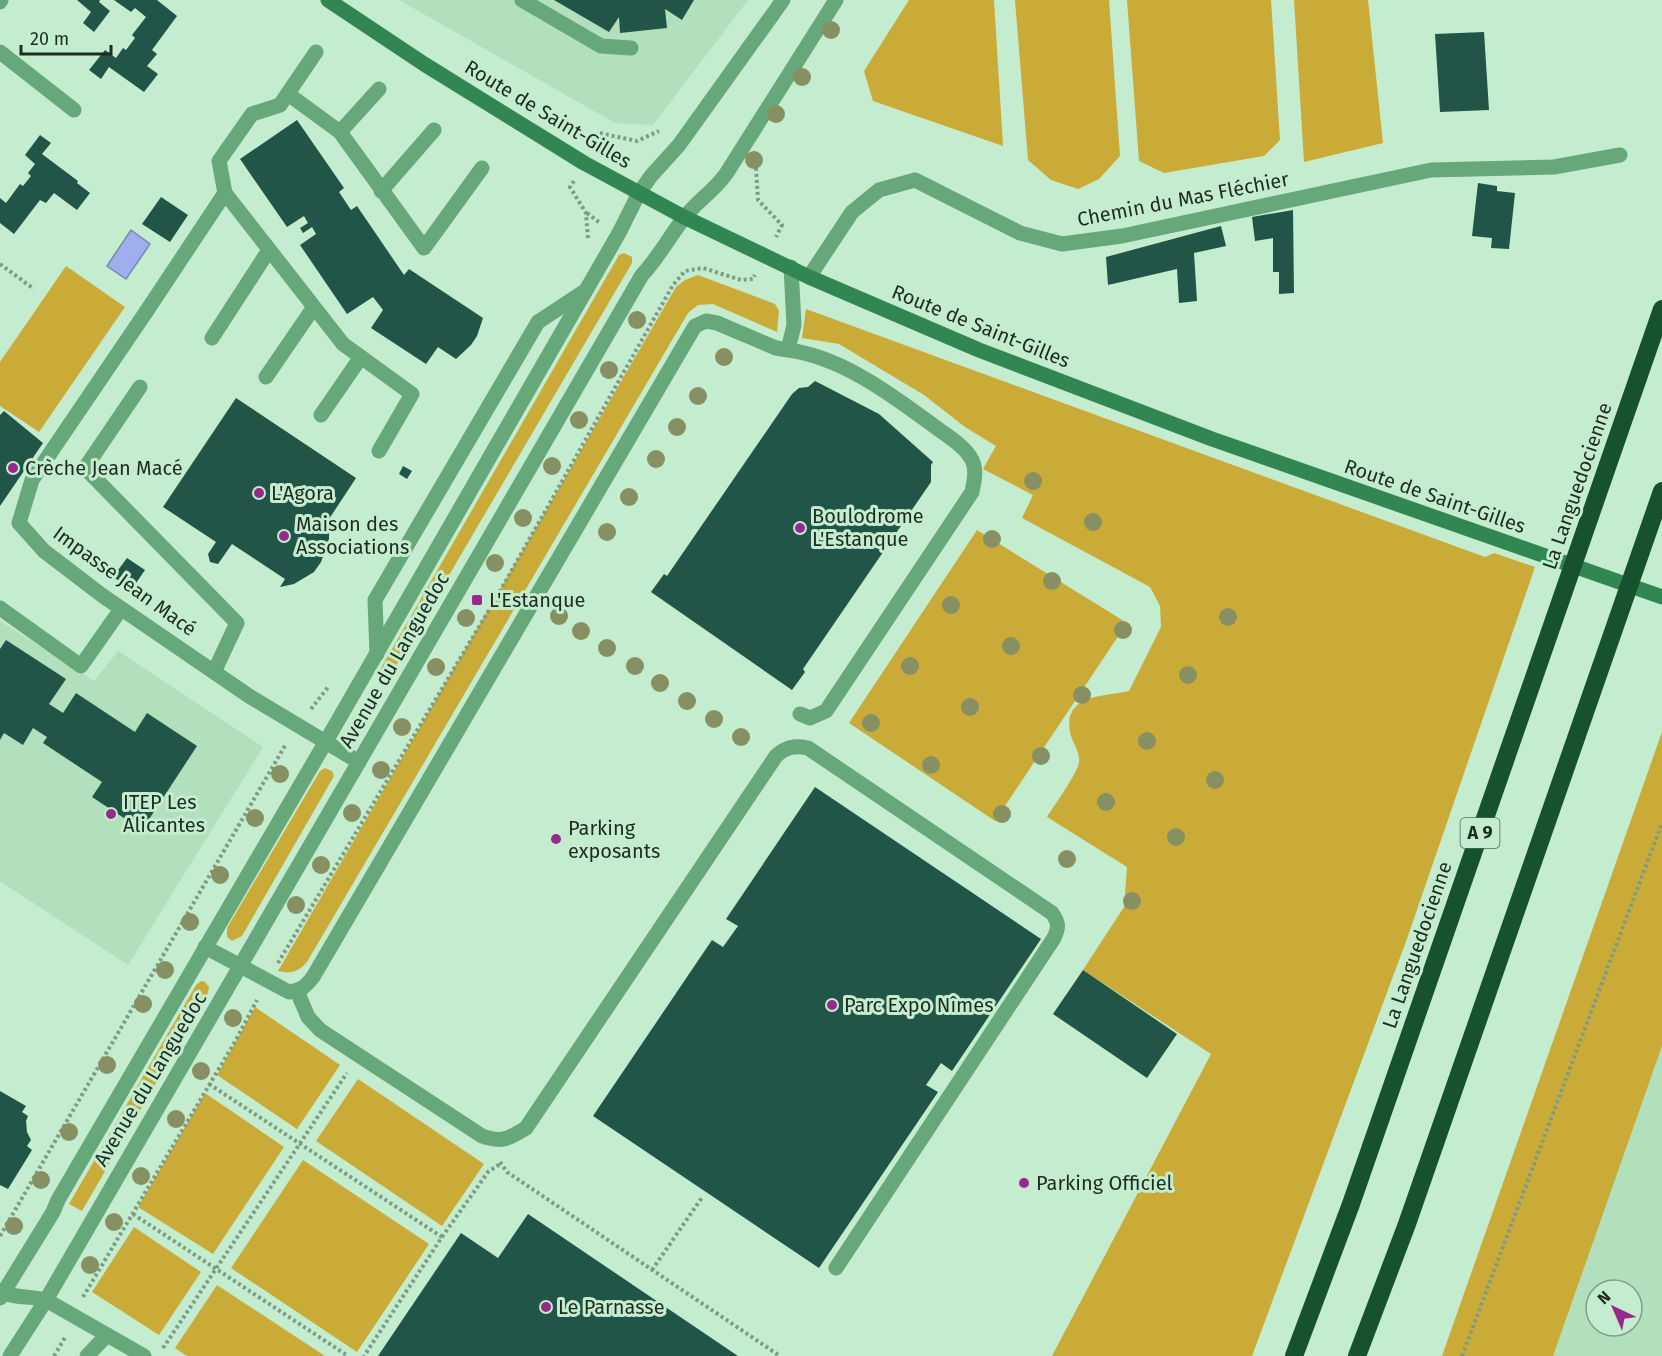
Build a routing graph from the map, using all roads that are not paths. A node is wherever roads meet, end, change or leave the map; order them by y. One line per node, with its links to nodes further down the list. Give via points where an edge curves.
1 (328, 0): 16 (main road, Route de Saint-Gilles, via 549,143)
2 (522, 0): 5 (street, via 601,46)
3 (783, 0): 16 (street, Avenue du Languedoc, via 679,145)
4 (836, 0): 18 (street, Avenue du Languedoc, via 721,181)
5 (631, 48)
6 (0, 52): 10 (street)
7 (316, 52): 9 (street)
8 (379, 89): 12 (street)
9 (288, 94): 12 (street); 17 (street, via 280,105 252,114 219,161)
10 (74, 110)
11 (434, 130): 15 (street)
12 (340, 132): 15 (street)
13 (1620, 155): 21 (street, Chemin du Mas Fléchier, via 1554,167 1431,170 1122,236 1062,244 1020,233 915,180 879,190 852,212)
14 (482, 168): 15 (street, via 423,248)
15 (381, 191)
16 (639, 193): 18 (main road, Route de Saint-Gilles); 22 (street, Avenue du Languedoc)
17 (225, 194): 19 (street); 35 (street, Impasse Jean Macé, via 32,480 19,523 44,551)
18 (684, 217): 20 (main road, Route de Saint-Gilles); 40 (street, Avenue du Languedoc, via 642,275)
19 (269, 250): 23 (street); 25 (street)
20 (791, 267): 21 (main road, Route de Saint-Gilles); 26 (street, via 794,325)
21 (808, 277): 33 (main road, Route de Saint-Gilles, via 979,350 1201,435)
22 (585, 291): 36 (street, Avenue du Languedoc); 36 (street, via 538,322 375,600)
23 (314, 307): 27 (street, via 343,344); 28 (street)
24 (1662, 309): 51 (highway, La Languedocienne / A 9, via 1355,1192)
25 (212, 338)
26 (788, 350): 38 (street, via 815,356 886,391 967,453 975,477 972,492 826,711 810,718); 43 (street, via 717,323 706,321 694,326 313,977)
27 (361, 357): 30 (street); 31 (street, via 412,394)
28 (266, 377)
29 (140, 387): 37 (street, via 85,468 237,623)
30 (321, 415)
31 (379, 451)
32 (1662, 491): 52 (highway, via 1407,1224)
33 (1662, 597)
34 (0, 608): 35 (street, via 81,666)
35 (121, 609): 37 (street, Impasse Jean Macé)
36 (377, 654): 39 (street, Avenue du Languedoc)
37 (214, 672): 39 (street, Impasse Jean Macé)
38 (800, 714)
39 (326, 742): 40 (street, Impasse Jean Macé); 41 (street, Avenue du Languedoc)
40 (359, 762): 42 (street, Avenue du Languedoc)
41 (205, 947): 42 (street); 45 (street, Avenue du Languedoc)
42 (240, 967): 43 (street, via 289,992); 46 (street, Avenue du Languedoc)
43 (297, 991): 44 (street, via 308,1017 320,1030 482,1136 495,1141 510,1138 526,1128 776,756 784,749 808,748 1052,913 1058,922 1054,938)
44 (836, 1268)
45 (1, 1294): 46 (street)
46 (46, 1300): 47 (street); 49 (street, Avenue du Languedoc)
47 (107, 1335): 48 (street); 50 (street)
48 (133, 1353)
49 (10, 1356)
50 (87, 1356)
51 (1294, 1356)
52 (1357, 1356)

